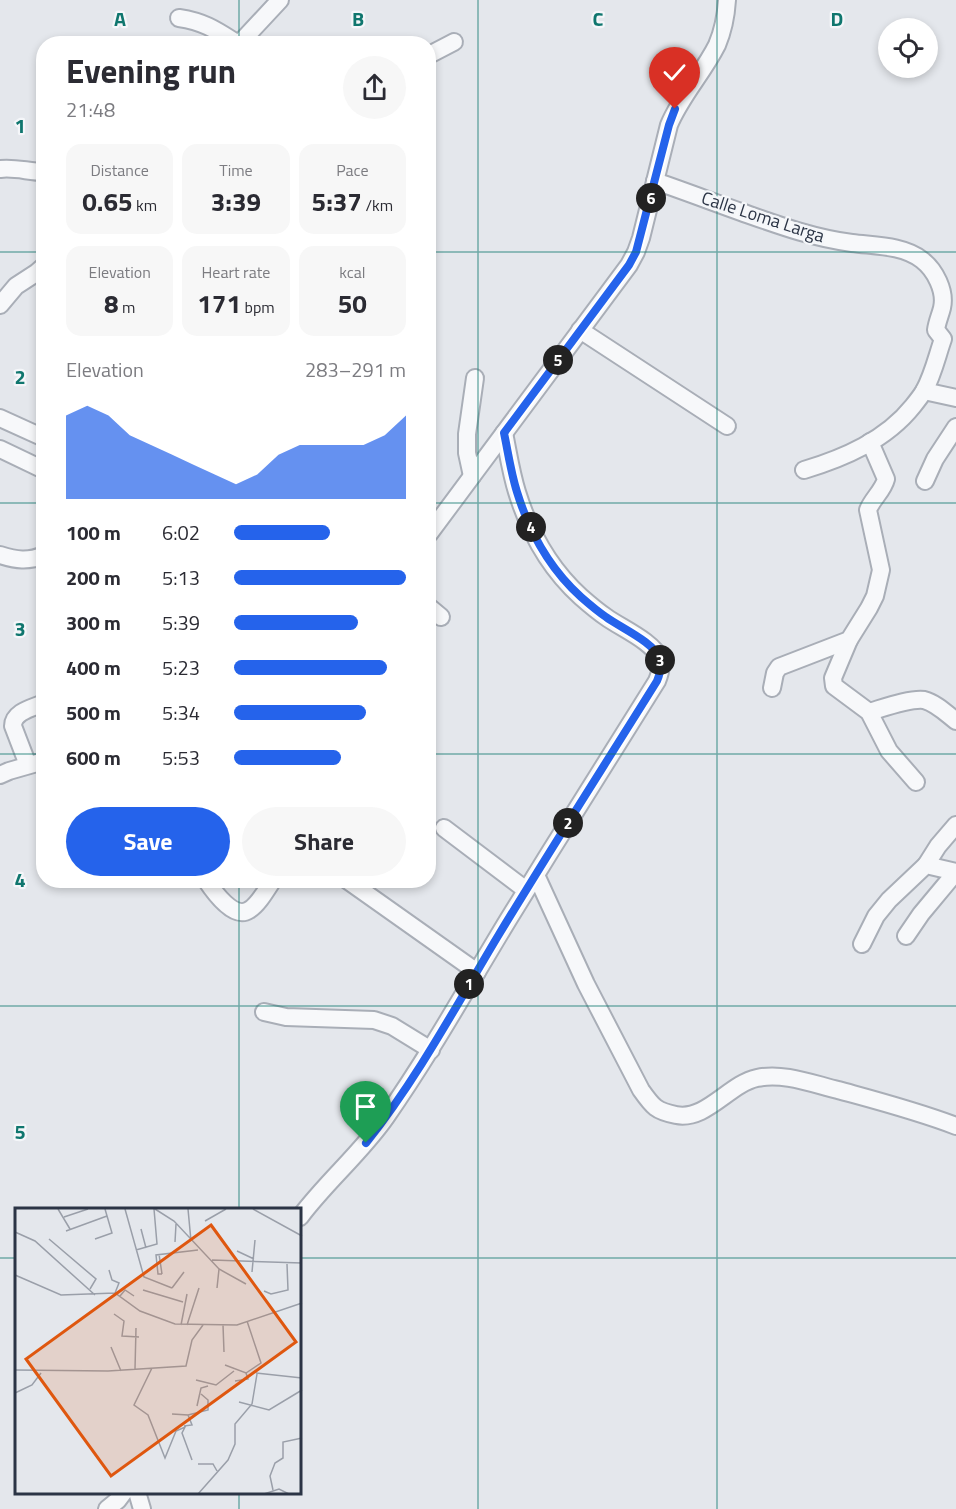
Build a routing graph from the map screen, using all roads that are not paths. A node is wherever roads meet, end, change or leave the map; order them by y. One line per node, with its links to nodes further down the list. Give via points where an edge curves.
1 (280, 0): 5 (street)
2 (727, 0): 10 (street, via 717,44 675,109)
3 (180, 18): 4 (street, via 210,26)
4 (226, 36)
5 (246, 36)
6 (454, 42): 7 (street)
7 (436, 51)
8 (3, 167): 9 (street)
9 (36, 172)
10 (655, 181): 13 (street, via 636,252); 14 (street, Calle Loma Larga, via 808,234 909,252 935,274 942,307 936,330)
11 (36, 273): 12 (street, via 16,286)
12 (0, 305)
13 (580, 330): 19 (street); 21 (street)
14 (949, 338): 16 (street)
15 (475, 378): 27 (street, via 467,434)
16 (924, 391): 17 (street); 23 (street, via 892,428)
17 (956, 398)
18 (0, 418): 22 (street)
19 (727, 426)
20 (956, 427): 28 (street)
21 (504, 433): 27 (street); 44 (street, via 525,517 542,549 580,596 652,647 660,658 661,669)
22 (36, 434)
23 (870, 442): 26 (street, via 830,463); 32 (street, via 886,479 868,510 881,570 875,596)
24 (0, 449): 25 (street)
25 (36, 467)
26 (804, 470)
27 (472, 476): 29 (street)
28 (925, 481)
29 (436, 512)
30 (0, 555): 31 (street)
31 (36, 559)
32 (849, 640): 33 (street, via 779,667); 35 (street, via 832,682 837,690)
33 (772, 688)
34 (36, 706): 37 (street, via 18,714 13,721)
35 (869, 712): 36 (street, via 926,700); 39 (street, via 889,751)
36 (956, 721)
37 (36, 763): 38 (street)
38 (0, 775)
39 (916, 782)
40 (956, 825): 42 (street)
41 (444, 828): 48 (street)
42 (926, 865): 43 (street); 50 (street, via 876,916)
43 (956, 872): 49 (street)
44 (536, 875): 48 (street); 54 (street, via 641,1090 662,1112 682,1117 701,1112 739,1085 774,1076 898,1106)
45 (212, 888): 46 (street, via 222,901 241,913 252,908)
46 (267, 888)
47 (358, 888): 51 (street)
48 (526, 890): 51 (street)
49 (906, 936)
50 (862, 944)
51 (477, 972): 53 (street)
52 (264, 1012): 53 (street, via 374,1020 392,1026)
53 (431, 1050): 55 (street, via 385,1119)
54 (956, 1126)
55 (302, 1214)
56 (122, 1494): 58 (street)
57 (138, 1494): 59 (street)
58 (107, 1509)
59 (142, 1509)

